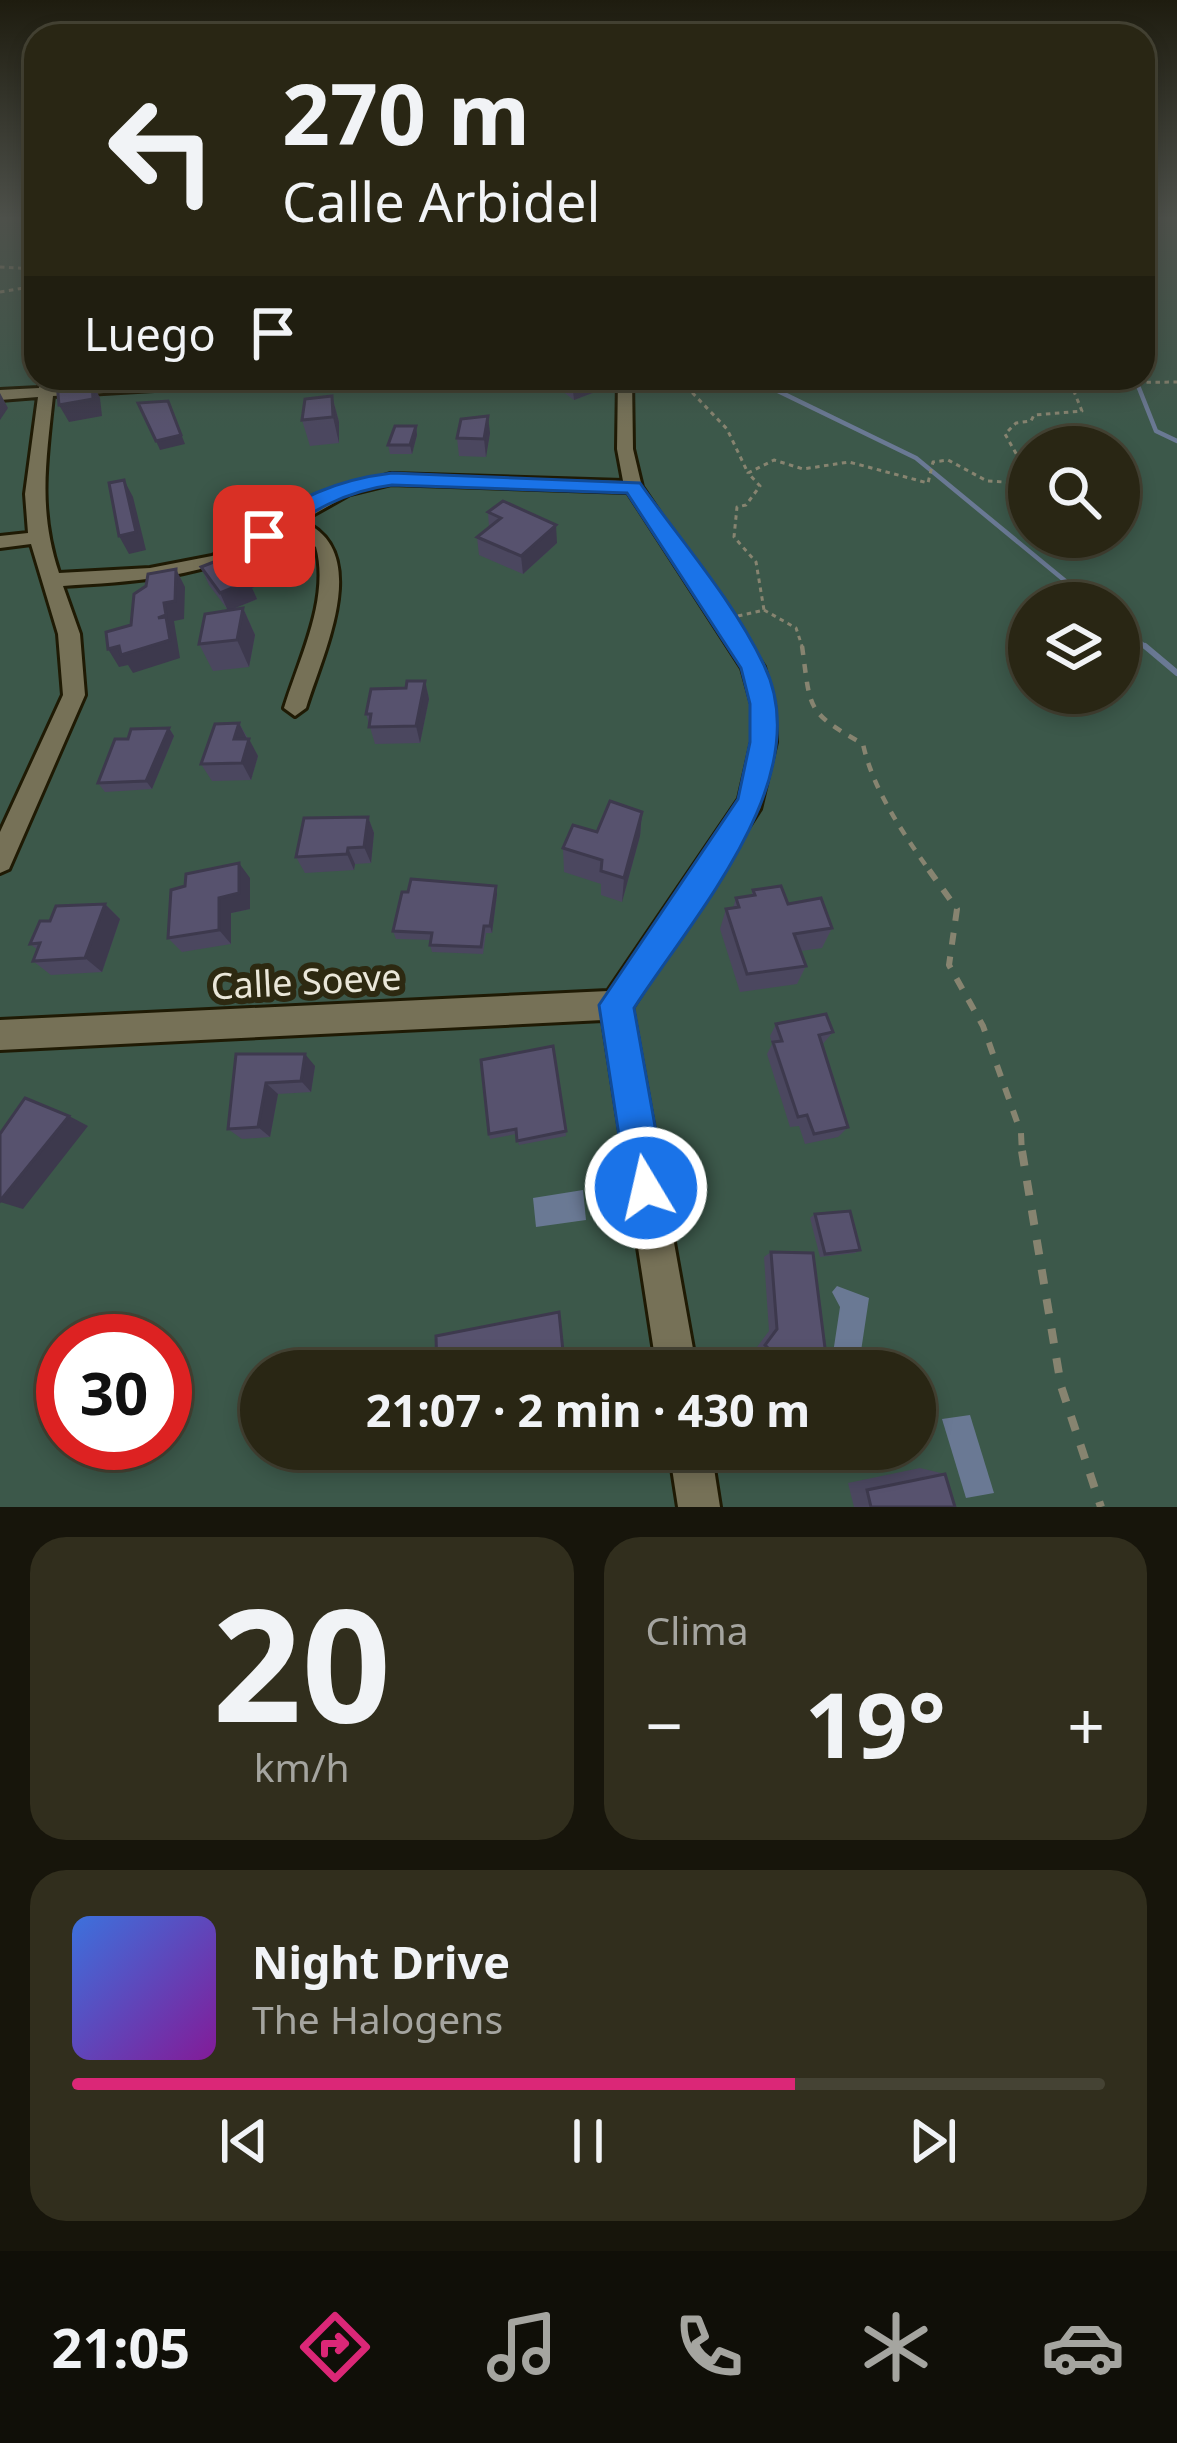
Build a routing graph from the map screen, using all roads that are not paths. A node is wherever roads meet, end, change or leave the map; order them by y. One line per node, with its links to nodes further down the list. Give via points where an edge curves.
1 (46, 390): 5 (street, via 34,494)
2 (625, 390): 3 (street)
3 (633, 487): 4 (street, via 392,479 331,492); 10 (street, via 753,668 764,742 751,802)
4 (285, 521): 7 (street, via 243,550 186,568); 8 (street, via 314,532 328,551 331,578)
5 (38, 538): 6 (street); 7 (street)
6 (0, 542)
7 (55, 580): 9 (street, via 74,695)
8 (295, 708)
9 (0, 861)
10 (616, 1005): 11 (street, Calle Soeve); 12 (street)
11 (0, 1035)
12 (674, 1350)
13 (693, 1470): 14 (street)
14 (699, 1507)

